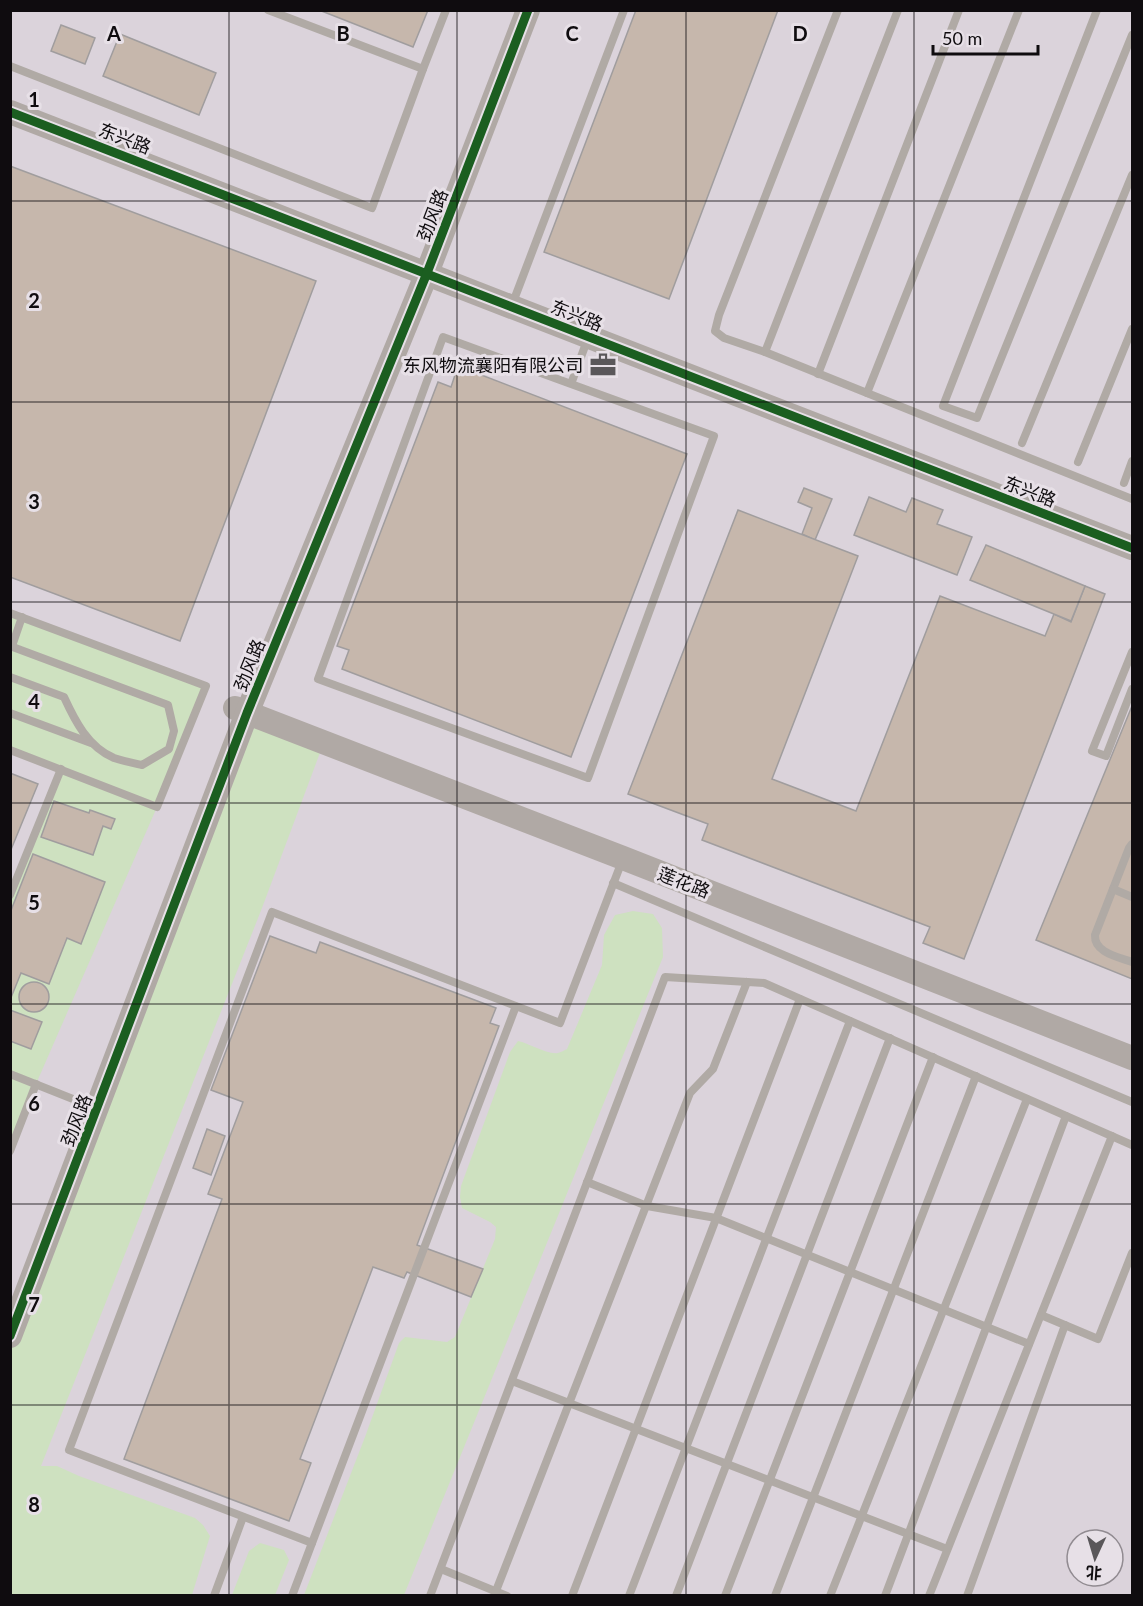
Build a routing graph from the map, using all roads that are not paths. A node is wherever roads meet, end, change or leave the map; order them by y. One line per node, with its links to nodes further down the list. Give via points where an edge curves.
1 (268, 10): 13 (lane)
2 (446, 10): 13 (lane)
3 (514, 10): 16 (street, 劲风路)
4 (528, 10): 16 (street, 劲风路)
5 (624, 10): 17 (lane)
6 (838, 10): 20 (lane, via 715,331)
7 (898, 10): 20 (lane)
8 (959, 10): 21 (lane)
9 (1019, 10): 23 (lane)
10 (1097, 10): 11 (lane, via 943,406 977,418)
11 (1132, 35)
12 (10, 66): 13 (lane, via 372,208)
13 (423, 69)
14 (10, 112): 16 (street, 东兴路)
15 (1132, 176): 24 (lane)
16 (421, 270): 17 (street, 东兴路); 36 (street, 劲风路)
17 (512, 307): 19 (street, 东兴路)
18 (1132, 329): 26 (lane)
19 (588, 337): 22 (lane); 29 (street, 东兴路)
20 (765, 352): 21 (lane)
21 (819, 374): 23 (lane)
22 (572, 384): 22 (lane, via 443,337 318,679 588,777 714,436)
23 (867, 393): 28 (lane)
24 (1022, 443)
25 (1132, 461): 27 (lane)
26 (1078, 462)
27 (1124, 483)
28 (1132, 500)
29 (1132, 548)
30 (10, 612): 31 (lane)
31 (22, 617): 32 (lane); 40 (lane, via 206,686 157,807)
32 (11, 646): 38 (lane, via 168,705 174,731 169,749 142,765 113,758)
33 (1132, 652): 35 (lane, via 1092,751 1106,756)
34 (10, 677): 38 (lane, via 64,697 76,724)
35 (1132, 689)
36 (241, 710): 42 (street, 莲花路); 60 (street, 劲风路); 78 (street, 劲风路)
37 (10, 713): 38 (lane)
38 (92, 743)
39 (10, 750): 40 (lane)
40 (61, 769): 45 (lane)
41 (1132, 844): 44 (lane)
42 (623, 858): 43 (lane); 54 (street, 莲花路)
43 (613, 883): 50 (lane, via 560,1023); 59 (lane)
44 (1113, 889): 46 (lane); 47 (lane, via 1094,942 1098,948)
45 (10, 895)
46 (1132, 897)
47 (1132, 962)
48 (747, 982): 49 (lane, via 764,983); 65 (lane, via 665,976); 66 (lane, via 713,1069 690,1093)
49 (800, 999): 51 (lane); 67 (lane)
50 (516, 1006): 88 (lane, via 272,912 69,1450); 90 (lane)
51 (850, 1021): 52 (lane); 68 (lane)
52 (890, 1038): 53 (lane); 70 (lane)
53 (933, 1057): 56 (lane); 71 (lane)
54 (1132, 1058)
55 (10, 1074): 57 (lane)
56 (976, 1076): 58 (lane); 72 (lane)
57 (36, 1084): 60 (lane); 64 (lane)
58 (1027, 1099): 61 (lane); 74 (lane)
59 (1132, 1102)
60 (88, 1105): 73 (street, 劲风路)
61 (1066, 1116): 62 (lane); 77 (lane)
62 (1112, 1136): 63 (lane); 75 (lane)
63 (1132, 1145)
64 (10, 1150)
65 (587, 1182): 66 (lane); 80 (lane)
66 (647, 1206): 67 (lane); 81 (lane)
67 (716, 1218): 68 (lane); 82 (lane)
68 (766, 1239): 70 (lane); 83 (lane)
69 (1132, 1253): 76 (lane, via 1098,1339)
70 (807, 1255): 71 (lane); 84 (lane)
71 (850, 1272): 72 (lane); 85 (lane)
72 (894, 1289): 74 (lane); 86 (lane)
73 (10, 1300)
74 (944, 1309): 77 (lane); 87 (lane)
75 (1041, 1315): 76 (lane); 79 (lane)
76 (1065, 1325): 106 (lane)
77 (987, 1326): 79 (lane); 89 (lane)
78 (10, 1336)
79 (1029, 1344): 91 (lane)
80 (512, 1381): 81 (lane); 92 (lane)
81 (569, 1403): 82 (lane); 93 (lane)
82 (636, 1428): 83 (lane); 98 (lane)
83 (686, 1448): 84 (lane); 99 (lane)
84 (727, 1464): 85 (lane); 100 (lane)
85 (770, 1480): 86 (lane); 101 (lane)
86 (813, 1497): 87 (lane); 102 (lane)
87 (862, 1516): 89 (lane); 103 (lane)
88 (243, 1517): 90 (lane); 94 (lane)
89 (909, 1534): 91 (lane); 104 (lane)
90 (312, 1543): 95 (lane)
91 (947, 1549): 105 (lane)
92 (441, 1569): 93 (lane); 96 (lane)
93 (495, 1593): 97 (lane)
94 (214, 1596)
95 (292, 1596)
96 (430, 1596)
97 (507, 1596)
98 (572, 1596)
99 (629, 1596)
100 (676, 1596)
101 (725, 1596)
102 (775, 1596)
103 (830, 1596)
104 (885, 1596)
105 (929, 1596)
106 (967, 1596)

